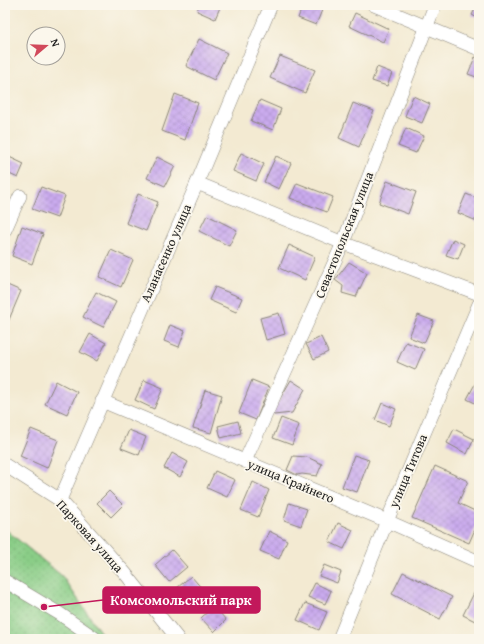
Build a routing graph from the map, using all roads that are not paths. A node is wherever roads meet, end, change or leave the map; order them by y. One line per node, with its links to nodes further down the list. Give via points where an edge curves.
1 (271, 5): 6 (street, Аланасенко улица)
2 (374, 5): 4 (street)
3 (435, 5): 4 (street, Севастопольская улица)
4 (425, 28): 5 (street); 9 (street, Севастопольская улица)
5 (479, 49)
6 (197, 183): 9 (street); 12 (street, Аланасенко улица)
7 (20, 196): 8 (street)
8 (5, 230)
9 (343, 243): 10 (street); 13 (street, Севастопольская улица)
10 (479, 294)
11 (479, 304): 16 (street, улица Титова)
12 (102, 401): 13 (street, улица Крайнего); 15 (street, Аланасенко улица)
13 (245, 462): 16 (street, улица Крайнего)
14 (5, 466): 15 (street, Парковая улица)
15 (60, 500): 20 (street, Парковая улица, via 125,573)
16 (387, 521): 17 (street, улица Крайнего); 21 (street, улица Титова)
17 (479, 562)
18 (5, 581): 19 (street)
19 (96, 639)
20 (178, 639)
21 (339, 639)

